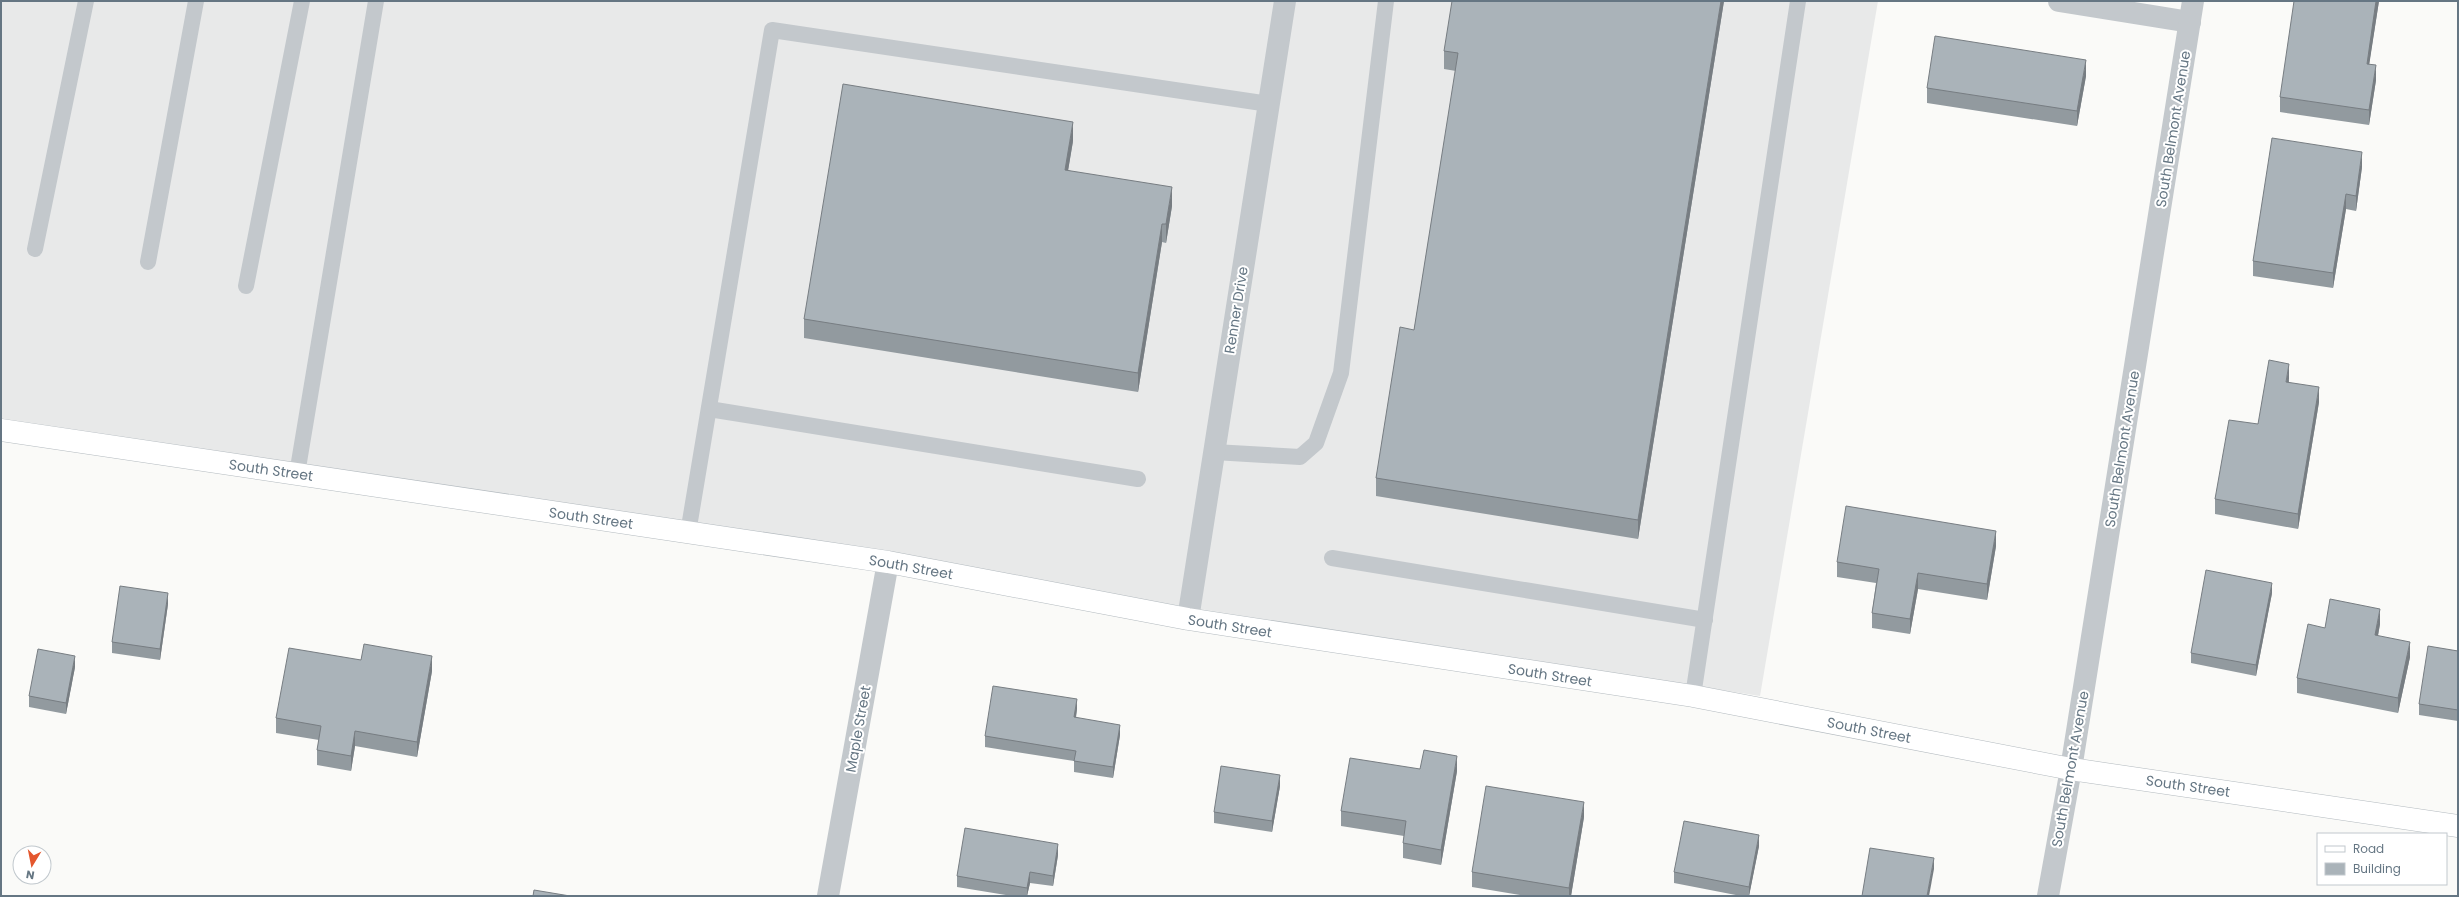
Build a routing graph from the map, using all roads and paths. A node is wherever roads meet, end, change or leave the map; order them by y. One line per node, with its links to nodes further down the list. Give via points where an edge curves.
1 (86, 1): 12 (lane)
2 (196, 1): 13 (lane)
3 (302, 1): 14 (lane)
4 (376, 1): 18 (lane)
5 (1286, 1): 11 (street, Renner Drive)
6 (1386, 1): 17 (lane, via 1340,372 1316,443 1300,457)
7 (1798, 1): 24 (lane)
8 (2059, 1): 10 (street)
9 (2193, 1): 10 (street, South Belmont Avenue)
10 (2190, 22): 26 (street, South Belmont Avenue)
11 (1268, 104): 15 (lane, via 772,30); 17 (street, Renner Drive)
12 (35, 249)
13 (148, 262)
14 (246, 286)
15 (709, 409): 19 (lane); 20 (lane)
16 (1, 430): 18 (street, South Street)
17 (1214, 452): 23 (street, Renner Drive)
18 (297, 474): 20 (street, South Street)
19 (1138, 479)
20 (688, 532): 22 (street, South Street)
21 (1332, 558): 24 (lane)
22 (888, 562): 23 (street, South Street); 28 (street, Maple Street)
23 (1188, 619): 25 (street, South Street)
24 (1704, 620): 25 (lane)
25 (1693, 696): 26 (street, South Street)
26 (2072, 769): 27 (street, South Street); 29 (street, South Belmont Avenue)
27 (2458, 826)
28 (828, 896)
29 (2048, 896)

